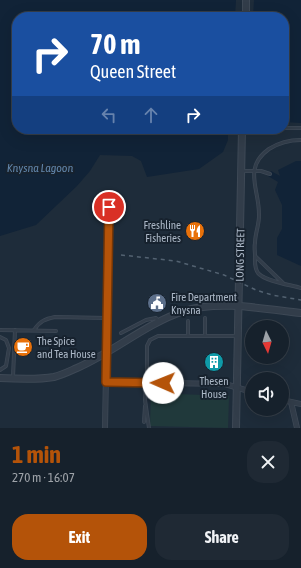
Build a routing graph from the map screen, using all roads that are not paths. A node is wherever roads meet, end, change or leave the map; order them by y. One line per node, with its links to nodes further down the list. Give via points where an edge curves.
1 (246, 0): 2 (street)
2 (246, 12)
3 (289, 128): 4 (lane)
4 (301, 128)
5 (242, 134): 8 (street, LONG STREET)
6 (301, 140): 7 (lane, via 277,144 261,154)
7 (254, 171): 8 (lane); 9 (lane); 11 (lane, via 259,216)
8 (242, 172): 14 (street, LONG STREET)
9 (270, 174)
10 (109, 207): 16 (street)
11 (256, 256): 12 (lane); 12 (lane, via 254,263 261,275)
12 (283, 283): 13 (lane)
13 (301, 288)
14 (239, 307): 15 (street); 19 (street, via 194,309); 27 (street, LONG STREET)
15 (301, 314)
16 (107, 318): 22 (lane, via 47,319); 29 (street)
17 (205, 318): 26 (lane)
18 (188, 320): 25 (lane)
19 (158, 321): 24 (lane, via 156,318 146,320); 29 (street)
20 (0, 330): 21 (lane)
21 (15, 330): 22 (lane); 32 (lane)
22 (34, 330): 23 (lane)
23 (56, 331)
24 (121, 333)
25 (188, 336): 26 (lane); 34 (lane, via 158,336 150,340 146,346)
26 (205, 336): 27 (lane)
27 (238, 336): 35 (street, LONG STREET)
28 (0, 337): 30 (lane, via 6,340 9,348 6,366)
29 (106, 354): 32 (street, via 56,377); 33 (street)
30 (0, 370)
31 (0, 378): 32 (street)
32 (13, 379)
33 (106, 382): 34 (street); 41 (street)
34 (146, 383): 35 (street, via 225,384); 37 (lane)
35 (237, 388): 36 (street); 43 (street, LONG STREET)
36 (245, 390)
37 (145, 400): 40 (lane); 42 (lane)
38 (291, 402): 39 (street); 44 (street)
39 (301, 404)
40 (144, 422)
41 (105, 428)
42 (149, 428)
43 (236, 428)
44 (297, 428)

